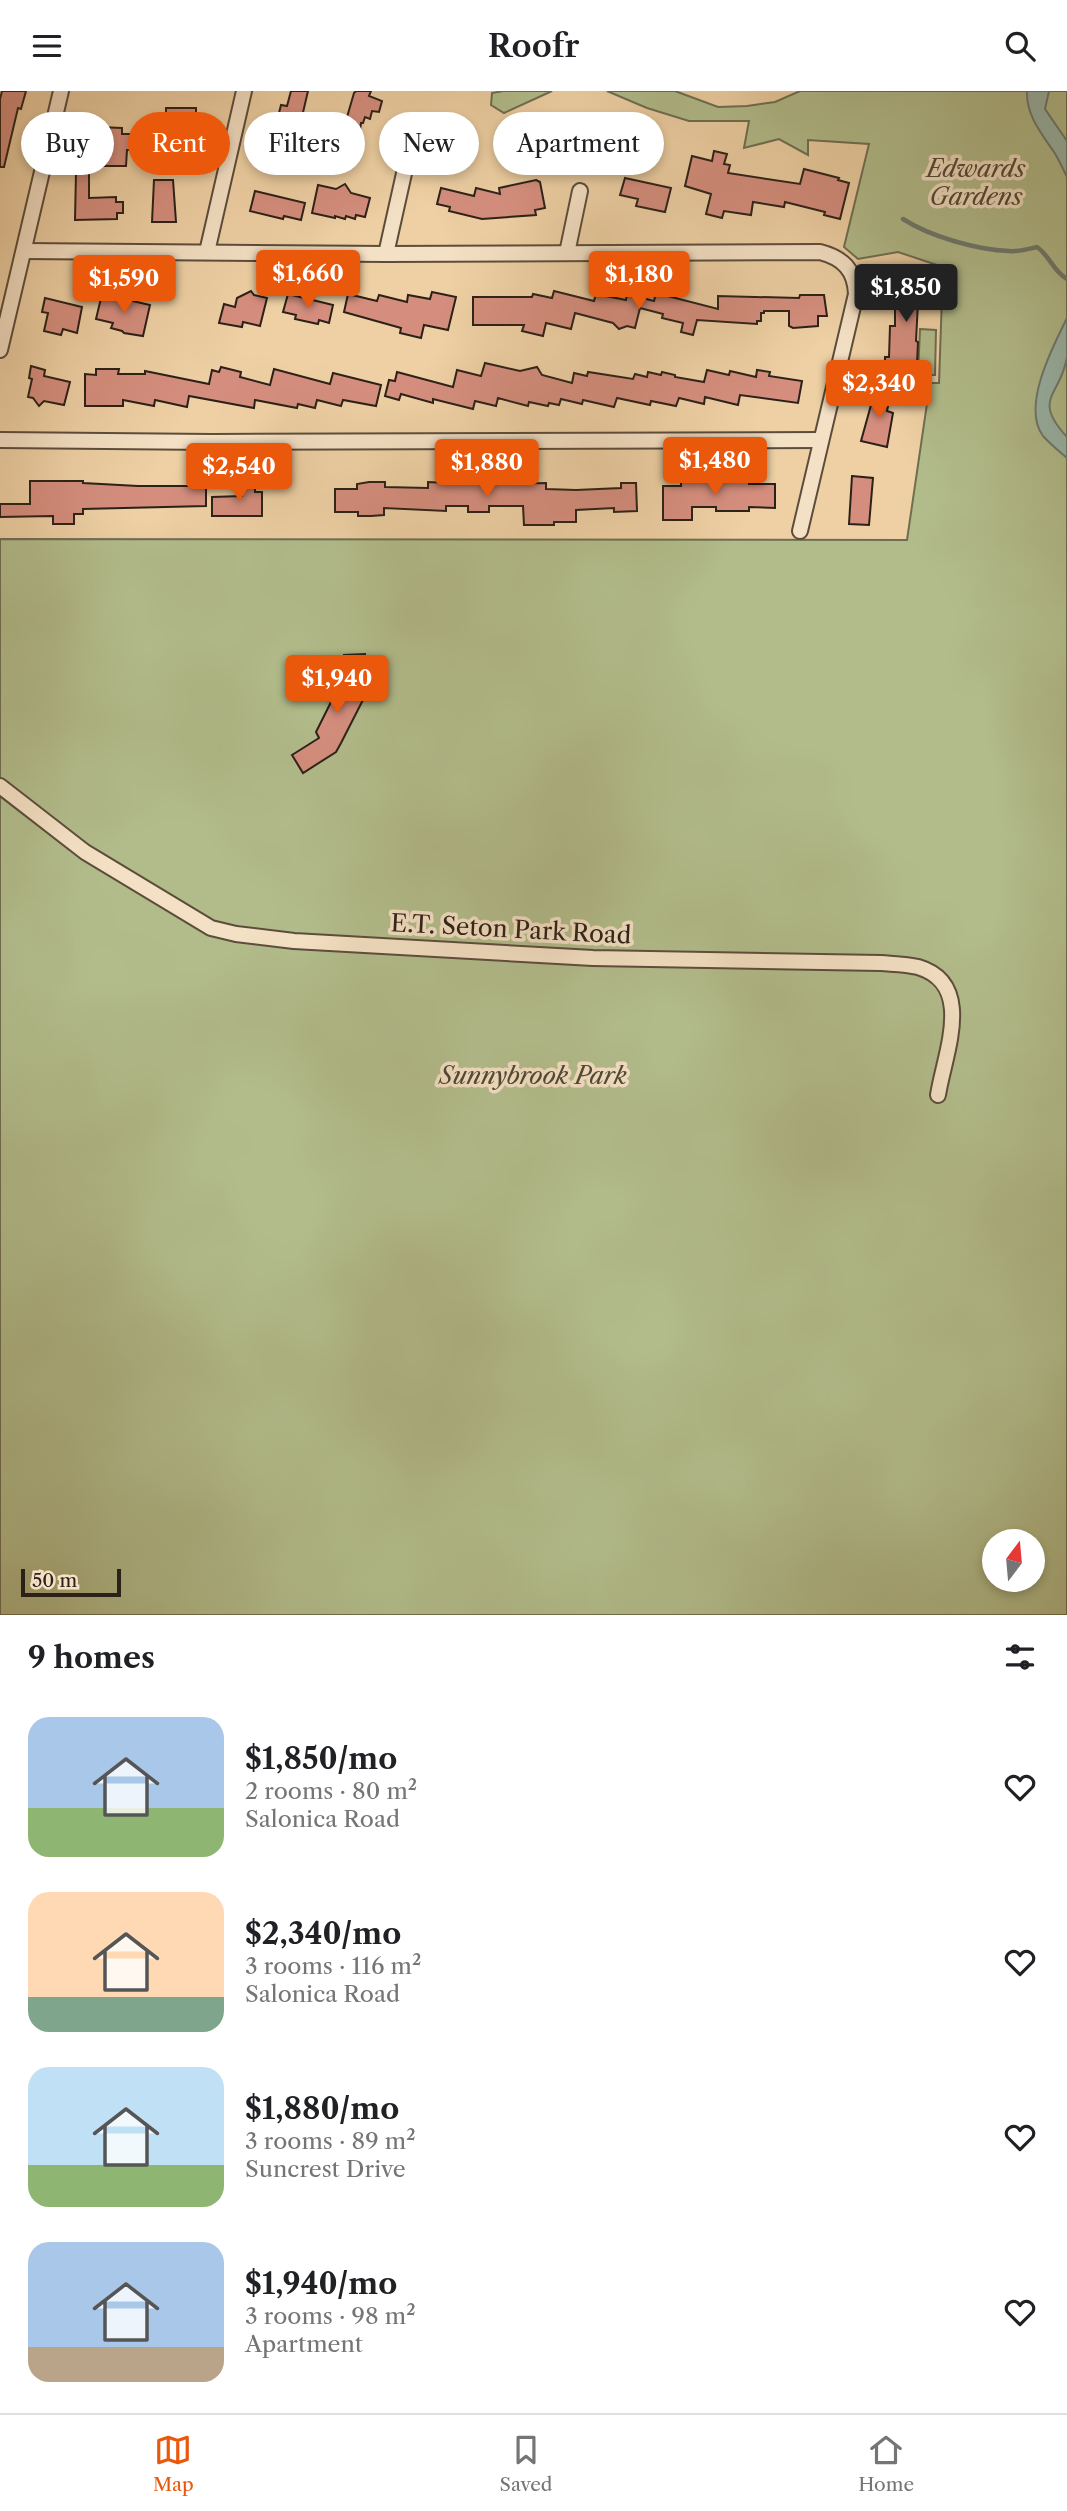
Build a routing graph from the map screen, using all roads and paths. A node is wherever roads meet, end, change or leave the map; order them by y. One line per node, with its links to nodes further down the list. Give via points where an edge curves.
1 (61, 91): 5 (street)
2 (244, 91): 6 (street)
3 (404, 175): 8 (street)
4 (580, 191): 7 (street)
5 (24, 251): 6 (street); 9 (street)
6 (207, 252): 8 (street)
7 (567, 253): 8 (street); 11 (street, via 820,253 844,263 855,282 856,295)
8 (386, 254)
9 (0, 350)
10 (0, 440): 11 (street)
11 (821, 440): 12 (street)
12 (800, 531)
13 (0, 786): 14 (street, E.T. Seton Park Road, via 85,852 211,928 236,934 593,958 918,967 944,983 954,1017)
14 (938, 1095)

